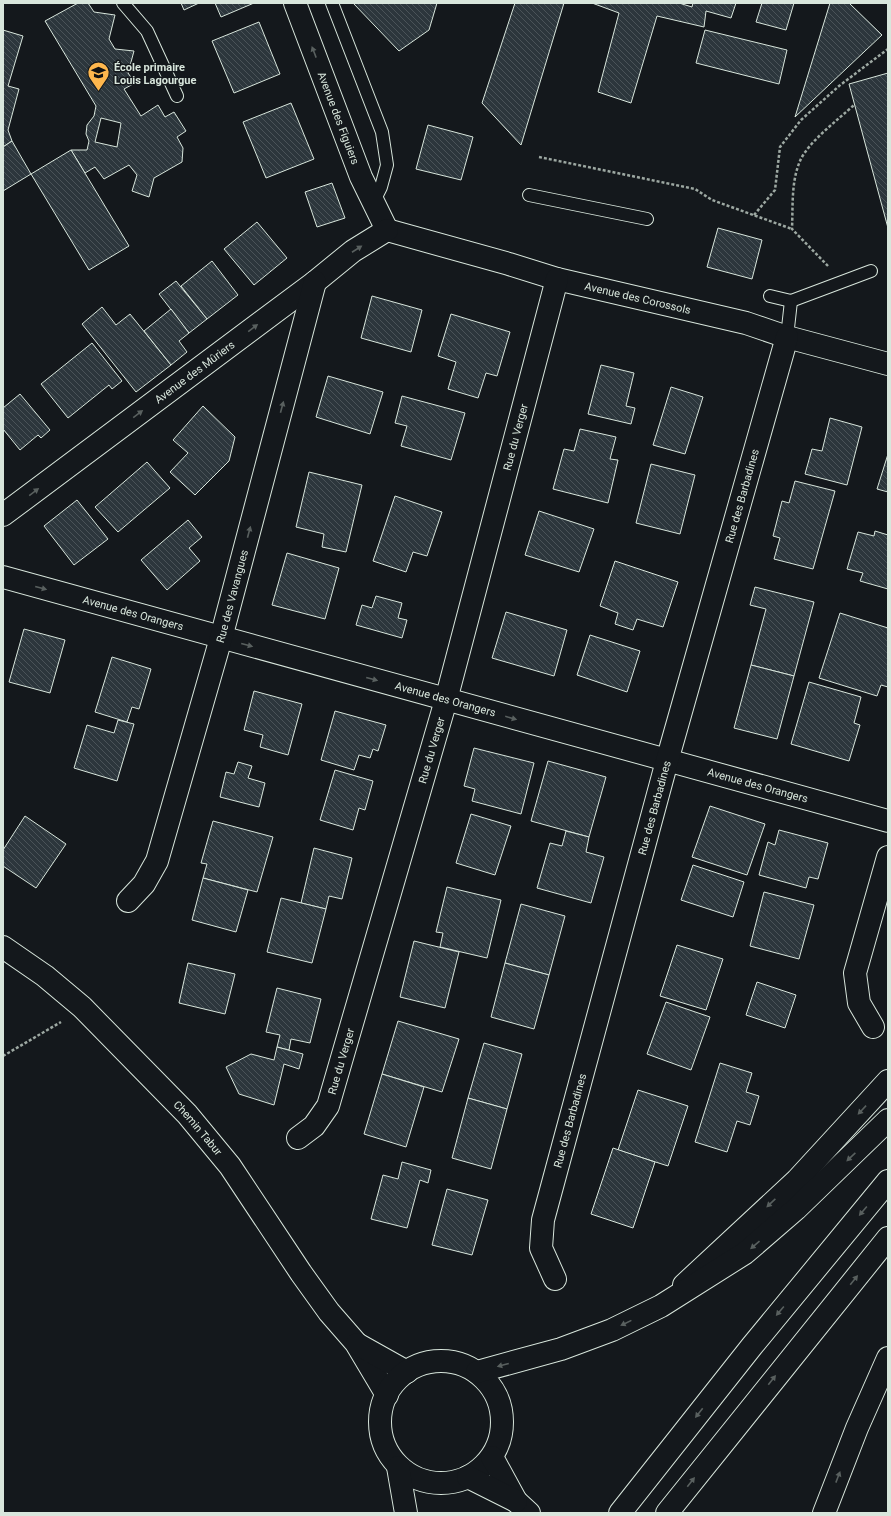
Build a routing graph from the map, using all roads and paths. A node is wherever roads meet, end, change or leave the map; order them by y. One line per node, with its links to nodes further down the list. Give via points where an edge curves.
1 (123, 3): 5 (lane, via 147,31)
2 (296, 3): 9 (main road, Avenue des Figuiers, one-way to 2)
3 (332, 3): 9 (lane, via 382,132 386,165 381,187)
4 (888, 49): 10 (path, via 838,86 801,120 780,147 775,190)
5 (177, 96)
6 (854, 105): 12 (path, via 818,138 800,160 793,188)
7 (539, 157): 10 (path, via 695,189 712,200)
8 (529, 195): 11 (lane)
9 (373, 204): 13 (main road, Avenue des Figuiers)
10 (754, 215): 12 (path)
11 (647, 219)
12 (792, 228): 16 (path)
13 (387, 230): 15 (main road, Avenue des Corossols); 17 (main road, Avenue des Mûriers, one-way to 13, via 353,251)
14 (870, 270): 16 (lane)
15 (557, 278): 20 (main road, Avenue des Corossols, via 746,323); 25 (main road, Rue du Verger)
16 (842, 281): 19 (lane)
17 (315, 282): 22 (main road, Avenue des Mûriers, one-way to 17); 24 (main road, Rue des Vavangues, one-way to 17)
18 (770, 296): 19 (lane)
19 (791, 300): 20 (lane)
20 (787, 337): 21 (main road, Avenue des Corossols); 26 (main road, Rue des Barbadines)
21 (888, 364)
22 (3, 515)
23 (3, 577): 24 (main road, Avenue des Orangers, one-way to 24)
24 (221, 638): 25 (main road, Avenue des Orangers, one-way to 25); 29 (main road, Rue des Vavangues, via 157,861 144,884)
25 (446, 700): 26 (main road, Avenue des Orangers, one-way to 26); 36 (main road, Rue du Verger, via 328,1106 314,1126)
26 (667, 761): 27 (main road, Avenue des Orangers); 39 (main road, Rue des Barbadines, via 543,1220 541,1248)
27 (888, 821)
28 (888, 857): 32 (main road, via 855,973 859,1003)
29 (128, 901)
30 (3, 947): 31 (main road, Chemin Tabur, via 45,976)
31 (82, 1007): 33 (path, via 60,1023); 41 (main road, Chemin Tabur, via 187,1114 230,1166 301,1273 329,1312)
32 (873, 1027)
33 (3, 1056)
34 (888, 1081): 40 (main road, one-way to 40, via 797,1180)
35 (888, 1120): 40 (main road, one-way to 40, via 796,1209 745,1253)
36 (298, 1138)
37 (888, 1181): 51 (main road, one-way to 51, via 752,1346)
38 (888, 1238): 52 (main road, one-way to 38)
39 (555, 1279)
40 (661, 1306): 44 (main road, one-way to 44, via 612,1330 561,1349)
41 (356, 1343): 43 (main road, Chemin Tabur); 45 (main road, Chemin Tabur)
42 (888, 1358): 53 (main road, one-way to 42)
43 (407, 1372): 44 (main road, via 419,1365 439,1360 459,1363); 45 (main road)
44 (477, 1372): 46 (main road, via 491,1386 500,1404 503,1424 499,1444)
45 (387, 1395): 47 (main road, via 381,1410 380,1430 386,1450)
46 (492, 1457): 48 (main road, via 474,1475); 49 (main road)
47 (398, 1467): 48 (main road, via 415,1478 435,1484 455,1482); 50 (main road)
48 (468, 1477): 49 (main road)
49 (522, 1507)
50 (406, 1513)
51 (620, 1513)
52 (667, 1513)
53 (824, 1513)

